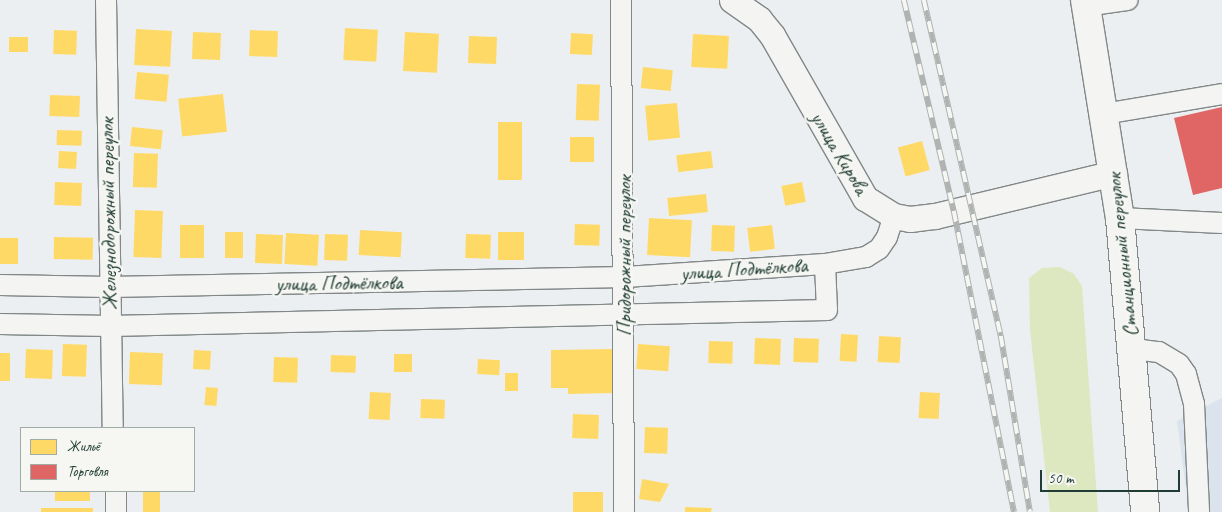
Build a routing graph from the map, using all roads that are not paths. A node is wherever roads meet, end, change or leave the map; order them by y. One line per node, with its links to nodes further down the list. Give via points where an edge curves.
1 (106, 0): 15 (street, Железнодорожный переулок)
2 (621, 0): 13 (street, Придорожный переулок)
3 (732, 0): 9 (street, улица Кирова, via 759,19 772,35 865,198)
4 (1128, 0): 5 (street)
5 (1086, 3): 7 (main road, Станционный переулок)
6 (1222, 94): 7 (street)
7 (1104, 114): 8 (main road, Станционный переулок)
8 (1114, 173): 9 (street, улица Кирова, via 935,216 910,219); 10 (main road, Станционный переулок)
9 (894, 216): 12 (street, via 879,249 866,257)
10 (1120, 218): 11 (street); 19 (main road, Станционный переулок)
11 (1222, 223)
12 (825, 264): 13 (street, улица Подтёлкова); 16 (street, улица Подтёлкова, via 827,310)
13 (625, 277): 15 (street, улица Подтёлкова); 16 (street, Придорожный переулок)
14 (0, 285): 15 (street, улица Подтёлкова)
15 (109, 287): 18 (street, Железнодорожный переулок)
16 (625, 315): 18 (street, улица Подтёлкова); 23 (street, Придорожный переулок)
17 (0, 324): 18 (street, улица Подтёлкова)
18 (110, 326): 20 (street, Железнодорожный переулок)
19 (1133, 349): 24 (main road, Станционный переулок); 25 (street, via 1159,352 1179,364 1186,374 1194,404)
20 (113, 427)
21 (116, 492): 22 (street)
22 (116, 512)
23 (624, 512)
24 (1146, 512)
25 (1199, 512)

